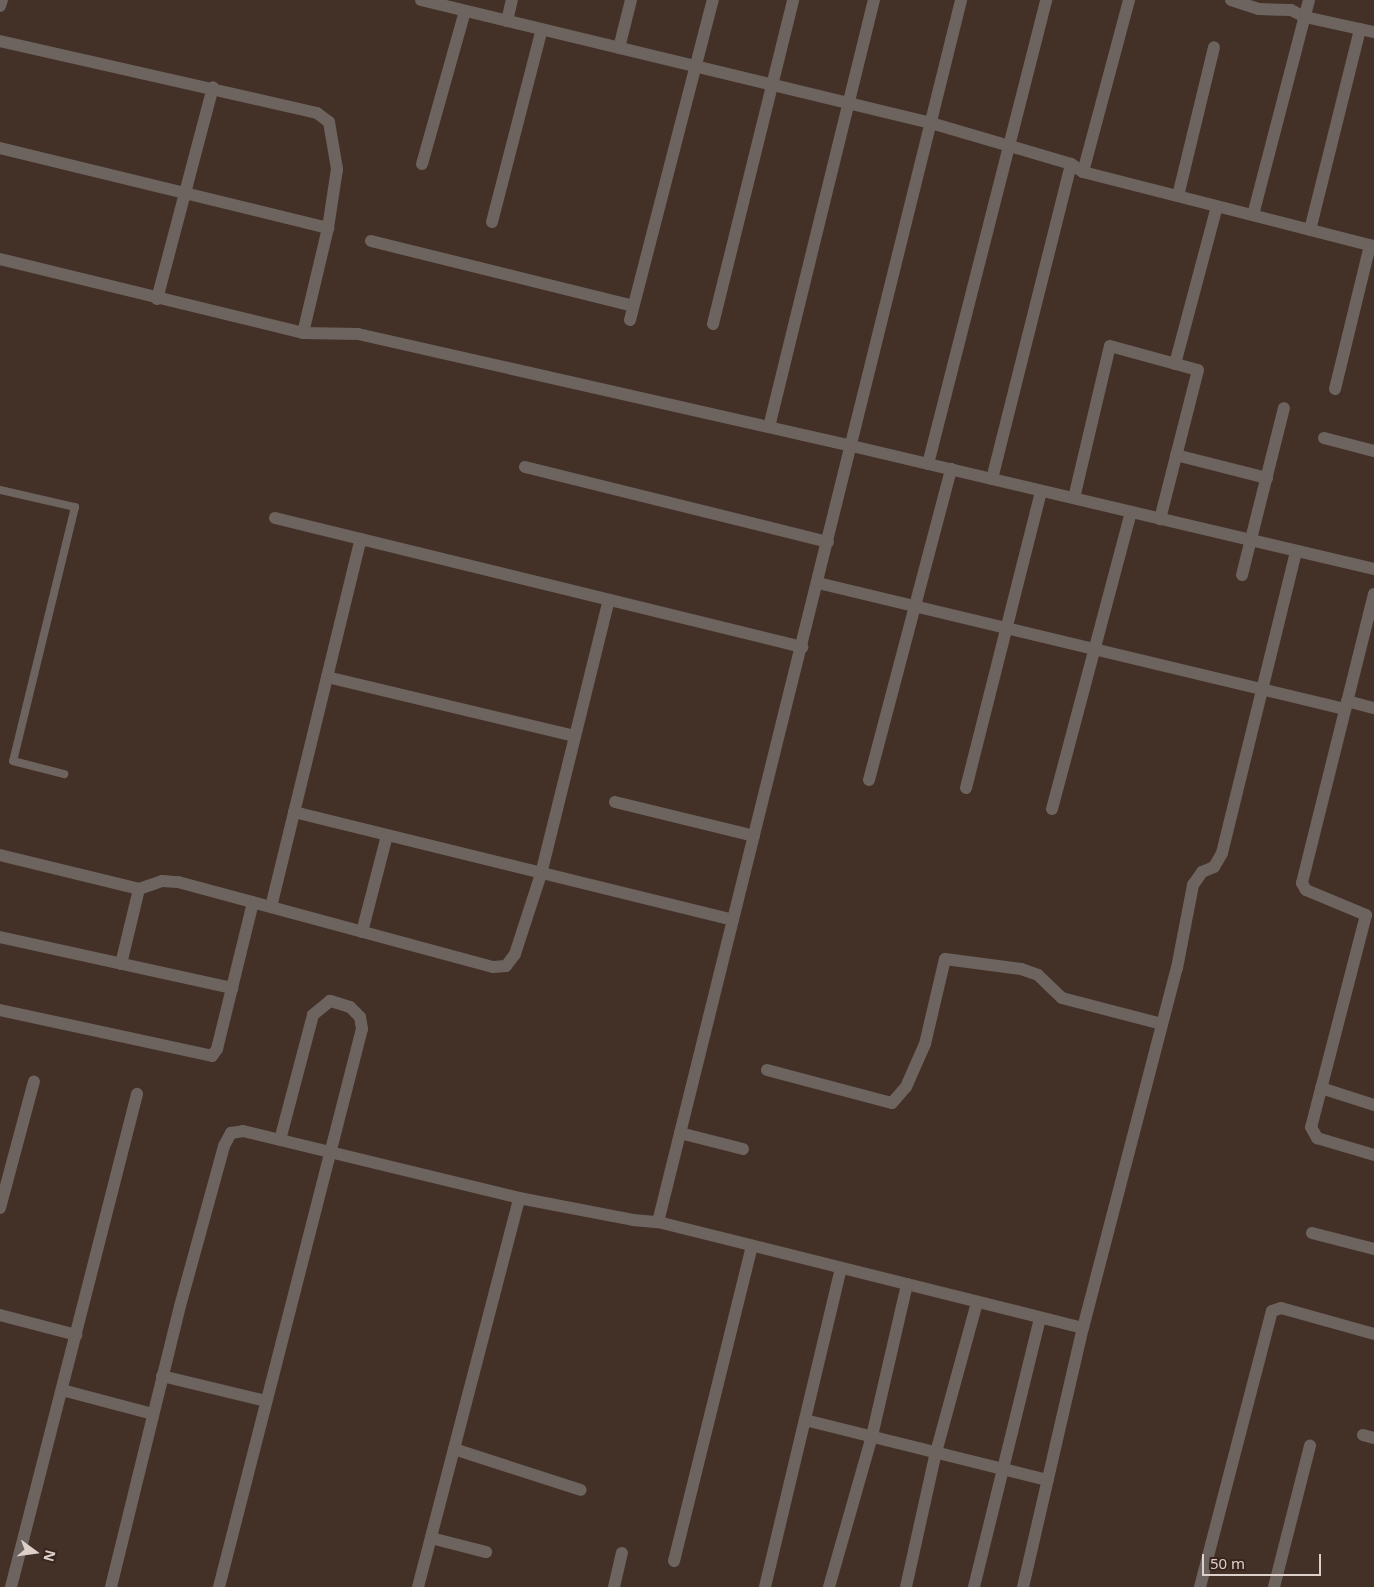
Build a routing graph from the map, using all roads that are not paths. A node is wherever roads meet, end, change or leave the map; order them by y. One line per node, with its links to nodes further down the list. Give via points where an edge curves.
1 (2, 0): 13 (street)
2 (512, 0): 16 (street)
3 (631, 0): 22 (street)
4 (713, 0): 23 (street)
5 (793, 0): 24 (street)
6 (874, 0): 26 (street)
7 (962, 0): 27 (street)
8 (1046, 0): 28 (street)
9 (1130, 0): 32 (street)
10 (1231, 0): 15 (street, via 1259,9 1292,10)
11 (1309, 0): 15 (street)
12 (429, 1): 14 (street)
13 (0, 6)
14 (465, 11): 16 (street); 30 (street)
15 (1305, 17): 18 (street); 36 (street)
16 (507, 21): 17 (street)
17 (542, 29): 22 (street); 37 (street)
18 (1360, 29): 19 (street); 39 (street)
19 (1374, 32)
20 (0, 41): 25 (street)
21 (1214, 47): 34 (street)
22 (619, 48): 23 (street)
23 (695, 66): 24 (street); 44 (street)
24 (773, 85): 26 (street); 46 (street)
25 (213, 87): 33 (street); 38 (street, via 317,113 329,122 337,169)
26 (850, 104): 27 (street); 51 (street)
27 (931, 123): 28 (street); 53 (street)
28 (1010, 146): 31 (street); 56 (street)
29 (0, 148): 33 (street)
30 (422, 164)
31 (1071, 164): 32 (street); 60 (street)
32 (1083, 172): 34 (street)
33 (187, 193): 38 (street); 43 (street)
34 (1178, 196): 35 (street)
35 (1216, 206): 36 (street); 48 (street)
36 (1253, 215): 39 (street)
37 (492, 222)
38 (328, 228): 47 (street)
39 (1310, 230): 41 (street)
40 (371, 240): 44 (street)
41 (1372, 246): 49 (street)
42 (0, 259): 43 (street)
43 (157, 299): 47 (street)
44 (633, 306): 45 (street)
45 (630, 320)
46 (713, 324)
47 (303, 333): 51 (street, via 358,334)
48 (1175, 364): 55 (street, via 1198,370); 63 (street, via 1110,346)
49 (1335, 389)
50 (1284, 408): 59 (street)
51 (769, 427): 53 (street)
52 (1324, 438): 54 (street)
53 (852, 446): 56 (street); 69 (street)
54 (1374, 451)
55 (1176, 455): 59 (street); 66 (street)
56 (928, 464): 58 (street)
57 (525, 467): 69 (street)
58 (951, 469): 60 (street); 76 (street)
59 (1267, 478): 68 (street)
60 (992, 479): 62 (street)
61 (0, 490): 85 (lane, via 75,507 13,761)
62 (1041, 491): 63 (street); 77 (street)
63 (1074, 498): 64 (street)
64 (1131, 512): 66 (street); 79 (street)
65 (275, 518): 67 (street)
66 (1160, 519): 68 (street)
67 (361, 539): 75 (street); 80 (street)
68 (1252, 540): 70 (street); 72 (street)
69 (828, 542): 73 (street)
70 (1296, 551): 71 (street); 81 (street)
71 (1374, 569)
72 (1242, 575)
73 (818, 583): 76 (street); 78 (street)
74 (1374, 594): 82 (street)
75 (609, 600): 78 (street); 84 (street)
76 (914, 607): 77 (street); 86 (street)
77 (1006, 629): 79 (street); 87 (street)
78 (802, 647): 92 (street)
79 (1094, 650): 81 (street); 89 (street)
80 (327, 677): 84 (street); 90 (street)
81 (1262, 690): 82 (street); 104 (street, via 1222,853 1214,867 1202,872 1193,885)
82 (1346, 705): 83 (street); 107 (street, via 1302,883 1306,890 1366,915)
83 (1374, 708)
84 (575, 736): 94 (street)
85 (64, 774)
86 (869, 780)
87 (966, 788)
88 (615, 802): 92 (street)
89 (1052, 809)
90 (294, 812): 91 (street); 97 (street)
91 (387, 835): 94 (street); 99 (street)
92 (754, 836): 98 (street)
93 (0, 855): 95 (street)
94 (541, 874): 98 (street); 99 (street, via 515,954 506,966 493,967)
95 (139, 888): 96 (street, via 178,882); 101 (street)
96 (253, 902): 97 (street); 102 (street)
97 (271, 907): 99 (street)
98 (733, 920): 110 (street)
99 (362, 932)
100 (0, 937): 101 (street)
101 (121, 964): 102 (street)
102 (232, 988): 103 (street, via 217,1050 212,1056)
103 (0, 1010)
104 (1162, 1024): 105 (street, via 1062,998 1038,976 1021,969 945,959 925,1044 906,1087 892,1103); 128 (street)
105 (767, 1070)
106 (34, 1081): 116 (street)
107 (1321, 1088): 109 (street); 114 (street, via 1311,1127 1317,1138)
108 (137, 1094): 130 (street)
109 (1374, 1105)
110 (680, 1133): 112 (street); 119 (street)
111 (280, 1140): 113 (street); 113 (street, via 313,1015 330,1001 350,1007 360,1017 362,1029); 131 (street, via 243,1131 231,1133 224,1146)
112 (743, 1149)
113 (330, 1152): 117 (street); 133 (street)
114 (1374, 1154)
115 (0, 1155): 116 (street)
116 (13, 1158): 118 (street)
117 (519, 1198): 119 (street); 138 (street)
118 (0, 1208)
119 (658, 1222): 121 (street)
120 (1312, 1233): 122 (street)
121 (752, 1245): 123 (street); 146 (street)
122 (1374, 1249)
123 (841, 1268): 124 (street); 135 (street)
124 (907, 1284): 125 (street); 136 (street)
125 (977, 1302): 127 (street); 139 (street)
126 (0, 1315): 130 (street)
127 (1040, 1318): 128 (street); 140 (street)
128 (1083, 1328): 141 (street)
129 (1374, 1334): 157 (street, via 1281,1308 1272,1311)
130 (76, 1336): 132 (street)
131 (162, 1376): 133 (street); 134 (street)
132 (62, 1390): 134 (street); 148 (street)
133 (266, 1401): 150 (street)
134 (153, 1414): 149 (street)
135 (805, 1420): 136 (street); 153 (street)
136 (872, 1436): 139 (street); 147 (street)
137 (1310, 1446): 158 (street)
138 (454, 1449): 142 (street); 143 (street)
139 (936, 1452): 140 (street); 154 (street)
140 (1003, 1468): 141 (street); 155 (street)
141 (1048, 1480): 156 (street)
142 (581, 1490)
143 (431, 1538): 144 (street); 151 (street)
144 (486, 1552)
145 (622, 1553): 152 (street)
146 (674, 1561)
147 (832, 1586)
148 (11, 1587)
149 (110, 1587)
150 (218, 1587)
151 (418, 1587)
152 (614, 1587)
153 (765, 1587)
154 (906, 1587)
155 (974, 1587)
156 (1023, 1587)
157 (1200, 1587)
158 (1274, 1587)

